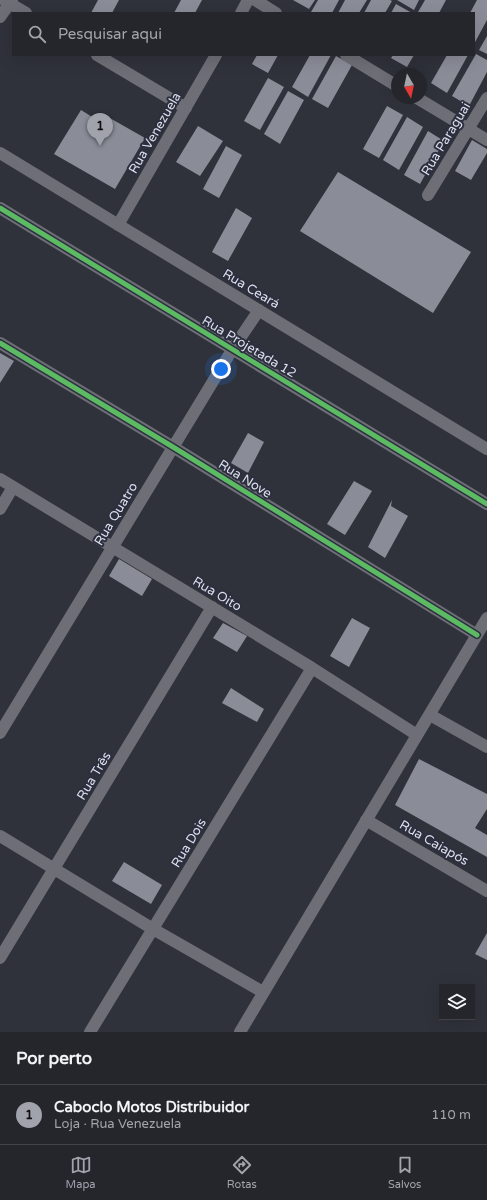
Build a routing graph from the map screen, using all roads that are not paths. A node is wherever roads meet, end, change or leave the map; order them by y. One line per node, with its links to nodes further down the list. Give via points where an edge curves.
1 (248, 0): 5 (street)
2 (255, 0): 6 (street)
3 (8, 1): 4 (street); 7 (street)
4 (24, 12)
5 (242, 12)
6 (274, 12)
7 (0, 17)
8 (99, 56): 14 (street)
9 (215, 56): 14 (street, Rua Venezuela)
10 (348, 56): 11 (street)
11 (391, 82)
12 (487, 98): 15 (street, Rua Paraguai)
13 (427, 104): 15 (street)
14 (186, 108): 20 (street, Rua Venezuela)
15 (468, 129): 16 (street); 18 (street, Rua Paraguai)
16 (487, 140)
17 (0, 153): 20 (street, Rua Ceará)
18 (428, 195)
19 (0, 208): 23 (street, Rua Projetada 12)
20 (118, 225): 21 (street, Rua Ceará)
21 (259, 310): 23 (street, Rua Quatro); 25 (street, Rua Ceará)
22 (0, 343): 24 (street, Rua Nove)
23 (232, 350): 24 (street, Rua Quatro); 28 (street, Rua Projetada 12)
24 (173, 447): 30 (street, Rua Quatro); 33 (street, Rua Nove)
25 (487, 449)
26 (0, 479): 27 (street, Rua Oito)
27 (13, 487): 29 (street); 30 (street, Rua Oito)
28 (487, 504)
29 (0, 509)
30 (113, 547): 31 (street, Rua Oito); 36 (street, Rua Quatro)
31 (212, 607): 34 (street, Rua Oito); 41 (street, Rua Três)
32 (487, 618): 33 (street)
33 (477, 635): 35 (street)
34 (312, 668): 37 (street, Rua Oito); 43 (street, Rua Dois)
35 (430, 715): 37 (street); 38 (street)
36 (0, 733)
37 (417, 735): 39 (street)
38 (487, 747)
39 (366, 820): 42 (street, Rua Caiapós); 45 (street)
40 (0, 836): 41 (street)
41 (54, 869): 43 (street); 44 (street, Rua Três)
42 (487, 891)
43 (153, 929): 45 (street); 46 (street, Rua Dois)
44 (0, 958)
45 (264, 992): 47 (street)
46 (90, 1032)
47 (240, 1032)

